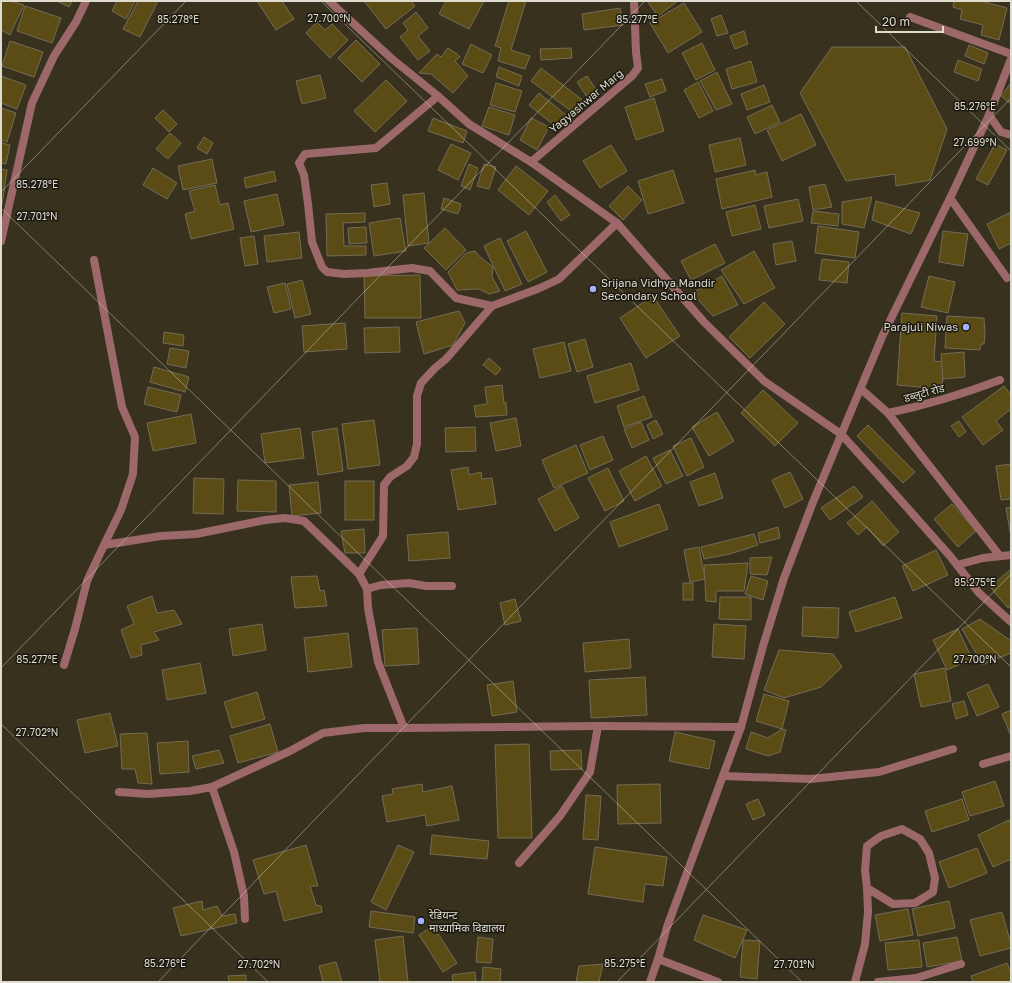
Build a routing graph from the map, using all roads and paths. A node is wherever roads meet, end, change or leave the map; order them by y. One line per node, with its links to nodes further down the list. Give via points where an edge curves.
1 (86, 1): 13 (street, via 54,56 32,104)
2 (330, 1): 7 (street, via 391,58)
3 (634, 1): 10 (street, Yagyashwar Marg, via 638,68 632,76)
4 (910, 17): 5 (street)
5 (1011, 54)
6 (1011, 59): 8 (street)
7 (438, 96): 10 (street, via 469,124); 16 (street, via 376,148 305,154 299,163 304,174 312,242 322,267 327,272 344,274 412,268 430,271 456,298)
8 (989, 115): 9 (street, via 1001,132); 11 (street)
9 (1011, 136)
10 (531, 162): 12 (street)
11 (950, 198): 15 (street); 18 (street, via 882,337)
12 (617, 223): 16 (street, via 559,279); 20 (street, via 704,322 764,381)
13 (1, 241)
14 (94, 260): 21 (street, via 122,407 136,437 133,474 121,510)
15 (1007, 278)
16 (492, 306): 25 (street, via 446,359 421,383 417,396 417,444 414,457 407,466 390,476 384,485 383,536)
17 (1000, 380): 19 (street, डब्लुटी रोड, via 953,397)
18 (861, 389): 19 (street); 20 (street)
19 (888, 413): 23 (street)
20 (841, 434): 24 (street); 31 (street, via 784,578)
21 (104, 545): 25 (street, via 161,536 196,534 285,518 304,521); 29 (street, via 87,581)
22 (1011, 555): 23 (street)
23 (1000, 556): 24 (street)
24 (957, 565): 28 (street, via 978,593)
25 (359, 574): 27 (street)
26 (452, 586): 27 (street, via 409,583)
27 (367, 589): 32 (street, via 378,662)
28 (1011, 622)
29 (64, 665)
30 (598, 726): 31 (street); 32 (street); 39 (street, via 590,772 560,816)
31 (740, 727): 36 (street)
32 (404, 728): 37 (street, via 364,728 323,734)
33 (953, 749): 36 (street, via 879,772 811,779)
34 (1011, 756): 35 (street)
35 (983, 764)
36 (723, 776): 42 (street, via 667,927)
37 (212, 787): 38 (street, via 148,794); 41 (street, via 234,852 244,896)
38 (119, 792)
39 (519, 863)
40 (867, 888): 40 (street, via 867,846 881,836 902,829 920,839 929,853 935,878 933,892 915,903 893,904); 46 (street, via 865,944)
41 (245, 919)
42 (658, 959): 44 (street); 45 (street)
43 (961, 964): 47 (street, via 916,978)
44 (650, 982)
45 (718, 982)
46 (855, 982)
47 (878, 982)

